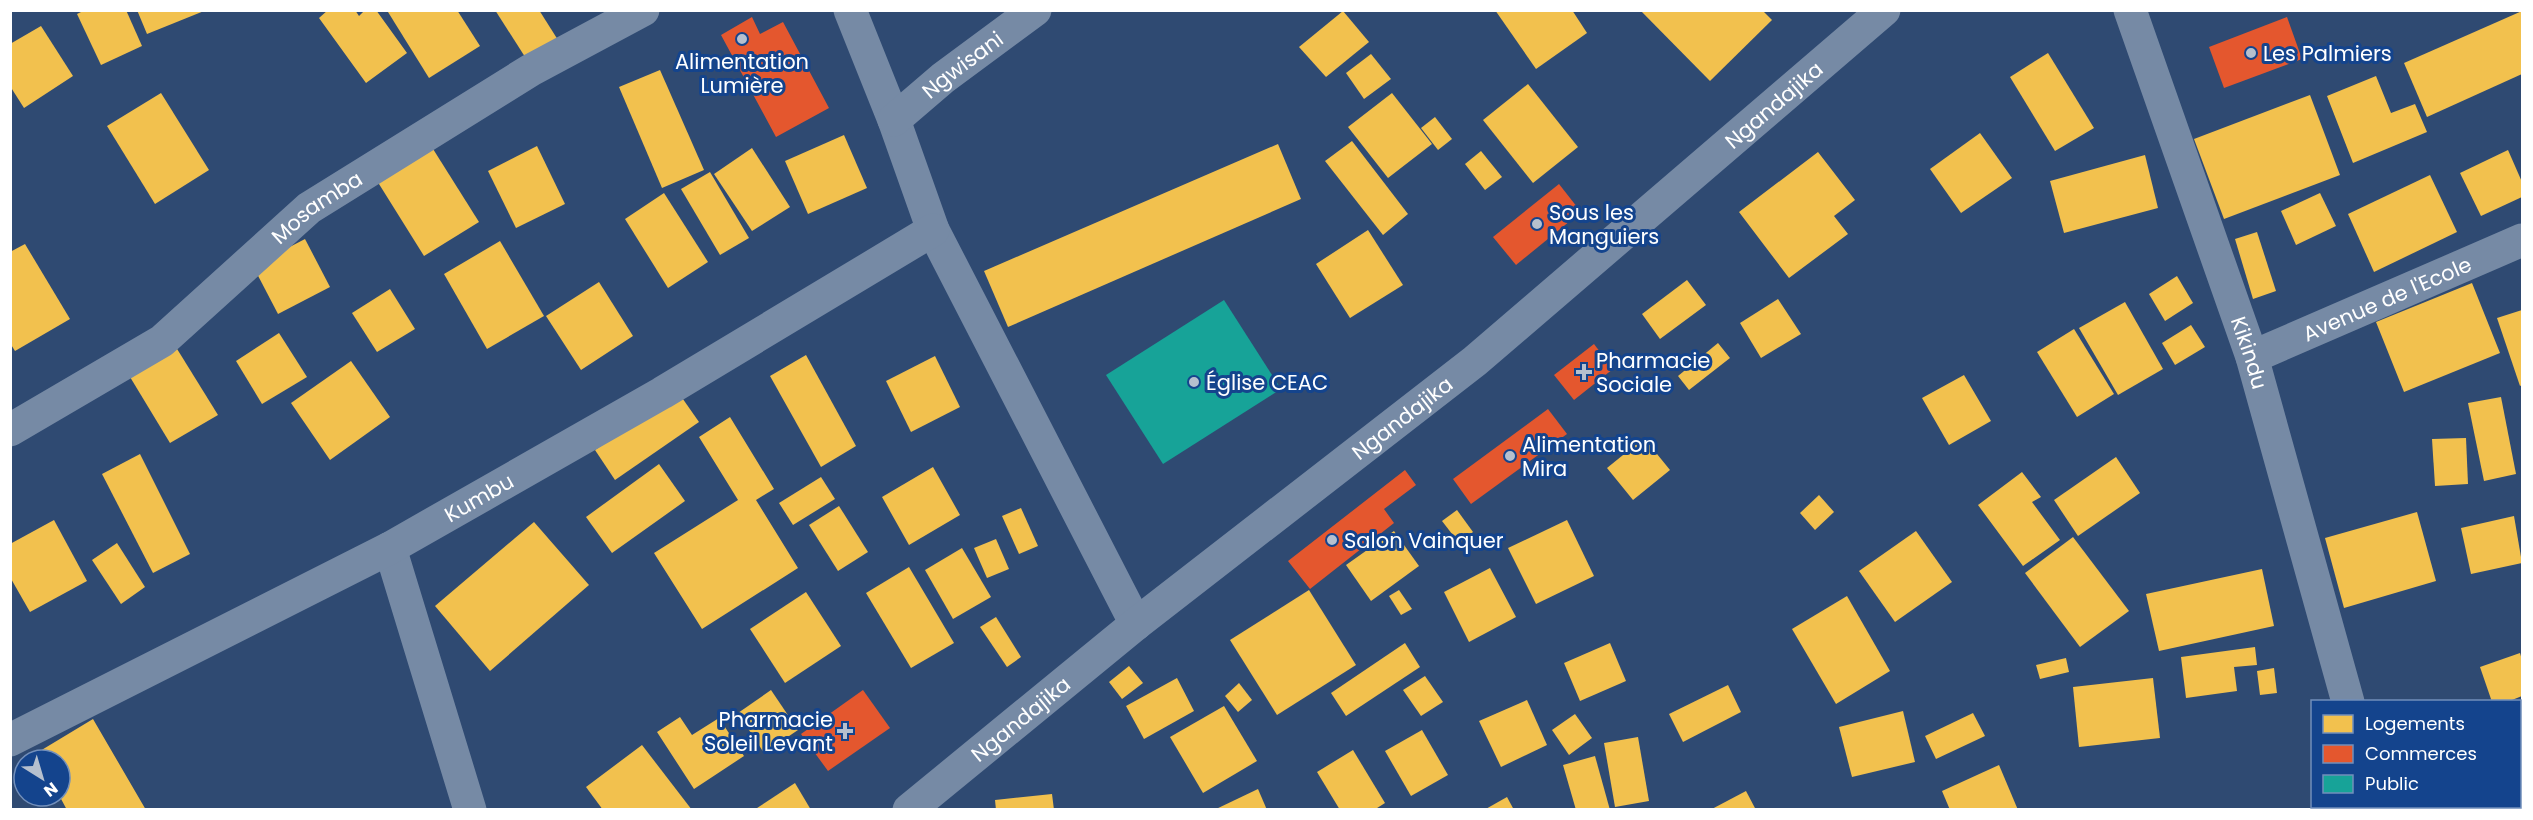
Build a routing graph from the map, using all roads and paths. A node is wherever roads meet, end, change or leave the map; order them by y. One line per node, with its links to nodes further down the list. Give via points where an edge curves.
1 (643, 10): 10 (street, Mosamba, via 531,70 309,208 162,341)
2 (850, 10): 6 (street)
3 (1035, 10): 6 (street, Ngwisani)
4 (1884, 10): 12 (street, Ngandajika, via 1475,361)
5 (2130, 10): 9 (street, Kikindu)
6 (894, 120): 7 (street)
7 (933, 230): 11 (street, Kumbu, via 662,393); 12 (street)
8 (2523, 240): 9 (street, Avenue de l'Ecole)
9 (2252, 357): 13 (street, Kikindu)
10 (10, 430)
11 (390, 548): 14 (street, Kumbu); 15 (street)
12 (1136, 624): 16 (street, Ngandajika)
13 (2347, 700)
14 (10, 740)
15 (470, 810)
16 (909, 810)

